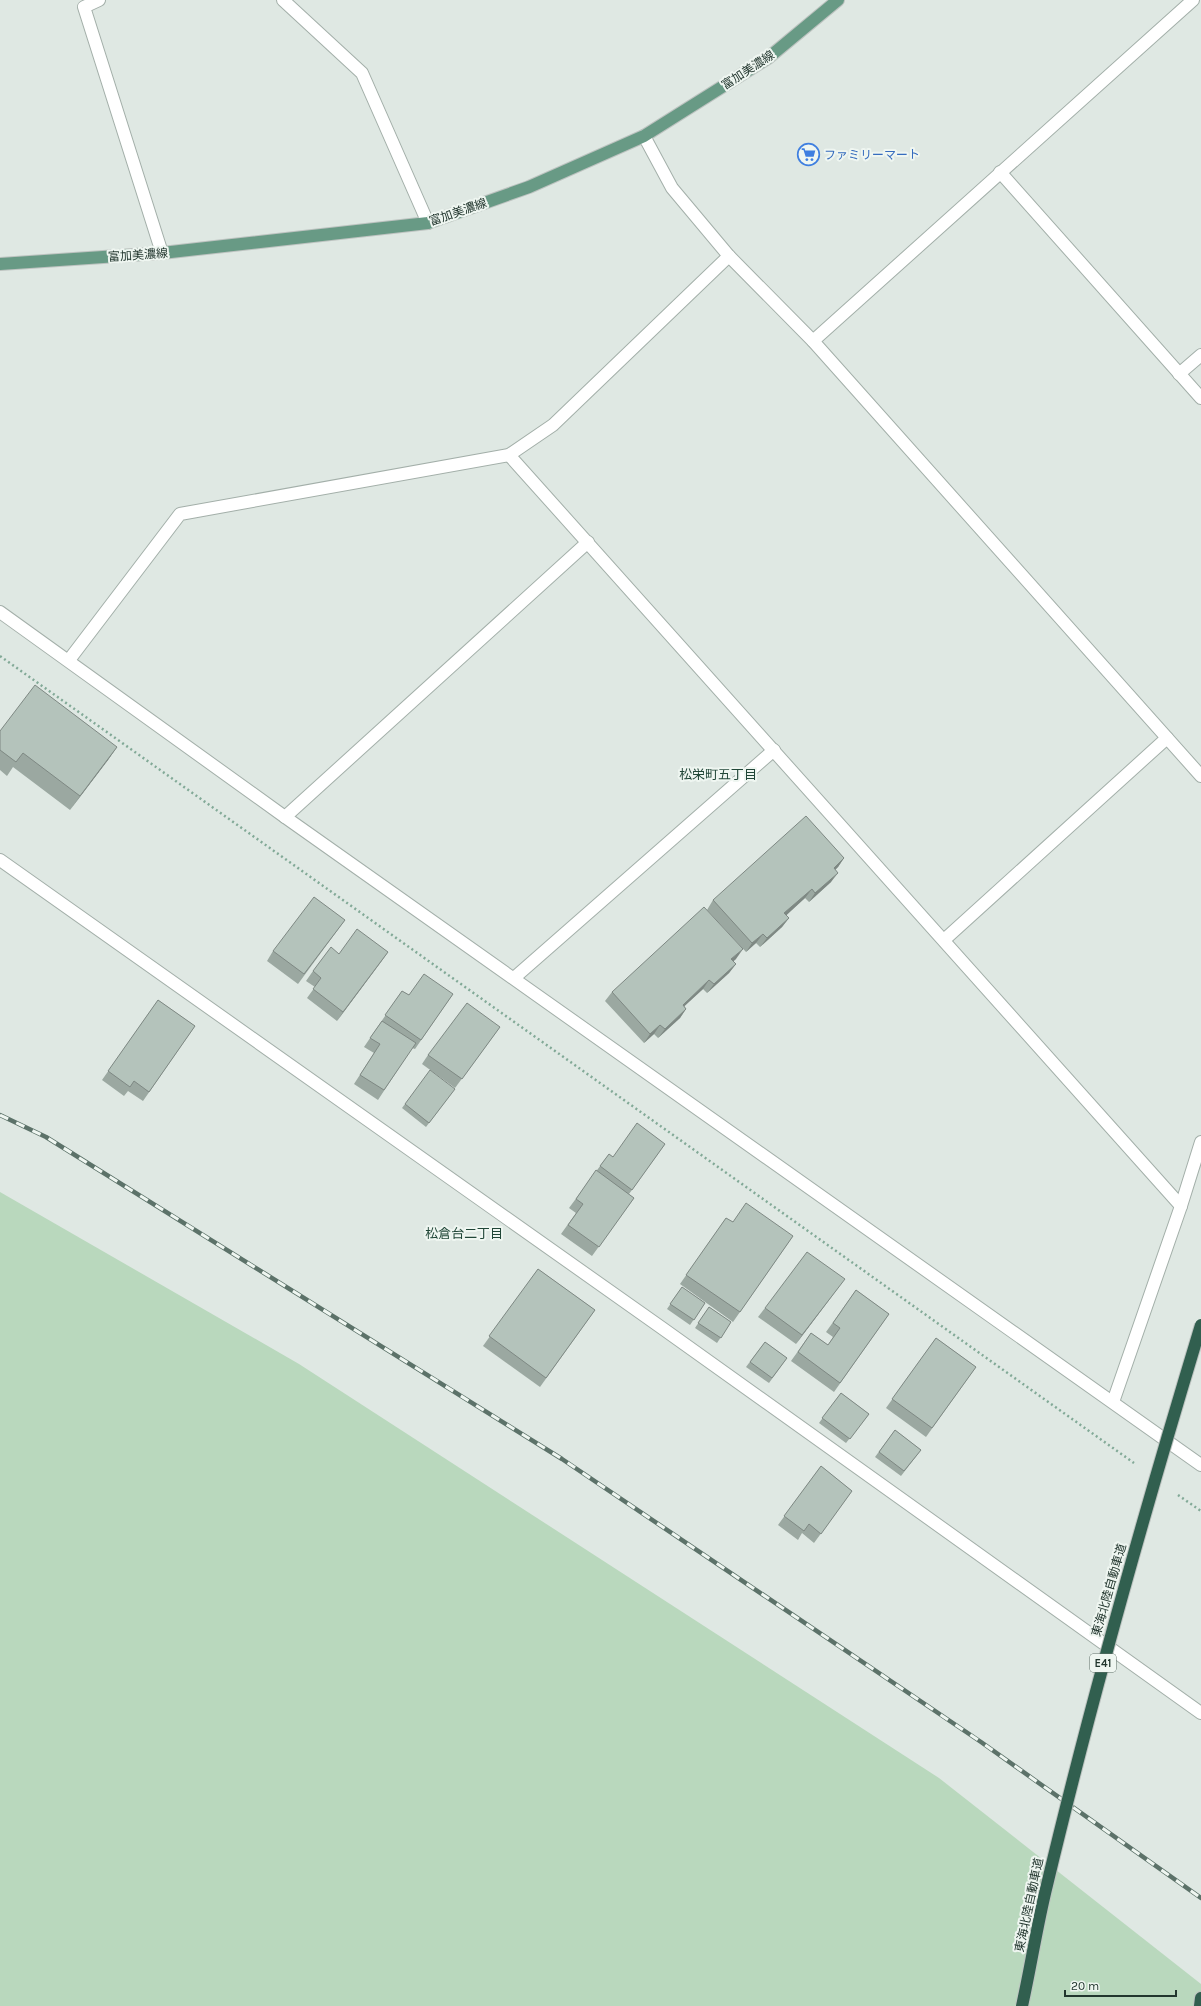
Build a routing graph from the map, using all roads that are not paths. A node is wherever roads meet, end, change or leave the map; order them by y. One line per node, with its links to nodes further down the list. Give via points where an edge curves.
1 (99, 0): 8 (street, via 84,7)
2 (283, 0): 7 (street, via 362,73)
3 (838, 0): 5 (main road, 富加美濃線, via 768,58)
4 (1193, 0): 6 (street)
5 (644, 136): 7 (main road, 富加美濃線, via 529,187); 9 (street, via 672,188)
6 (1000, 172): 11 (street); 13 (street)
7 (428, 223): 8 (main road, 富加美濃線)
8 (162, 253): 10 (main road, 富加美濃線)
9 (729, 256): 11 (street); 15 (street, via 553,425)
10 (0, 264)
11 (813, 341): 19 (street)
12 (1201, 355): 13 (street)
13 (1179, 374): 14 (street)
14 (1201, 398)
15 (509, 455): 16 (street); 18 (street, via 180,514)
16 (588, 542): 20 (street); 22 (street)
17 (0, 612): 18 (street)
18 (68, 660): 22 (street)
19 (1167, 738): 21 (street); 24 (street)
20 (774, 750): 24 (street); 25 (street)
21 (1201, 776)
22 (285, 817): 25 (street)
23 (0, 860): 31 (street, via 650,1318)
24 (944, 940): 27 (street)
25 (514, 978): 29 (street)
26 (1201, 1142): 27 (street)
27 (1181, 1206): 29 (street)
28 (1201, 1325): 33 (highway, 東海北陸自動車道 / E41, bridge, via 1099,1679 1047,1886)
29 (1113, 1402): 30 (street)
30 (1201, 1465)
31 (1201, 1712)
32 (1201, 1998): 34 (highway)
33 (1022, 2006)
34 (1200, 2006)

